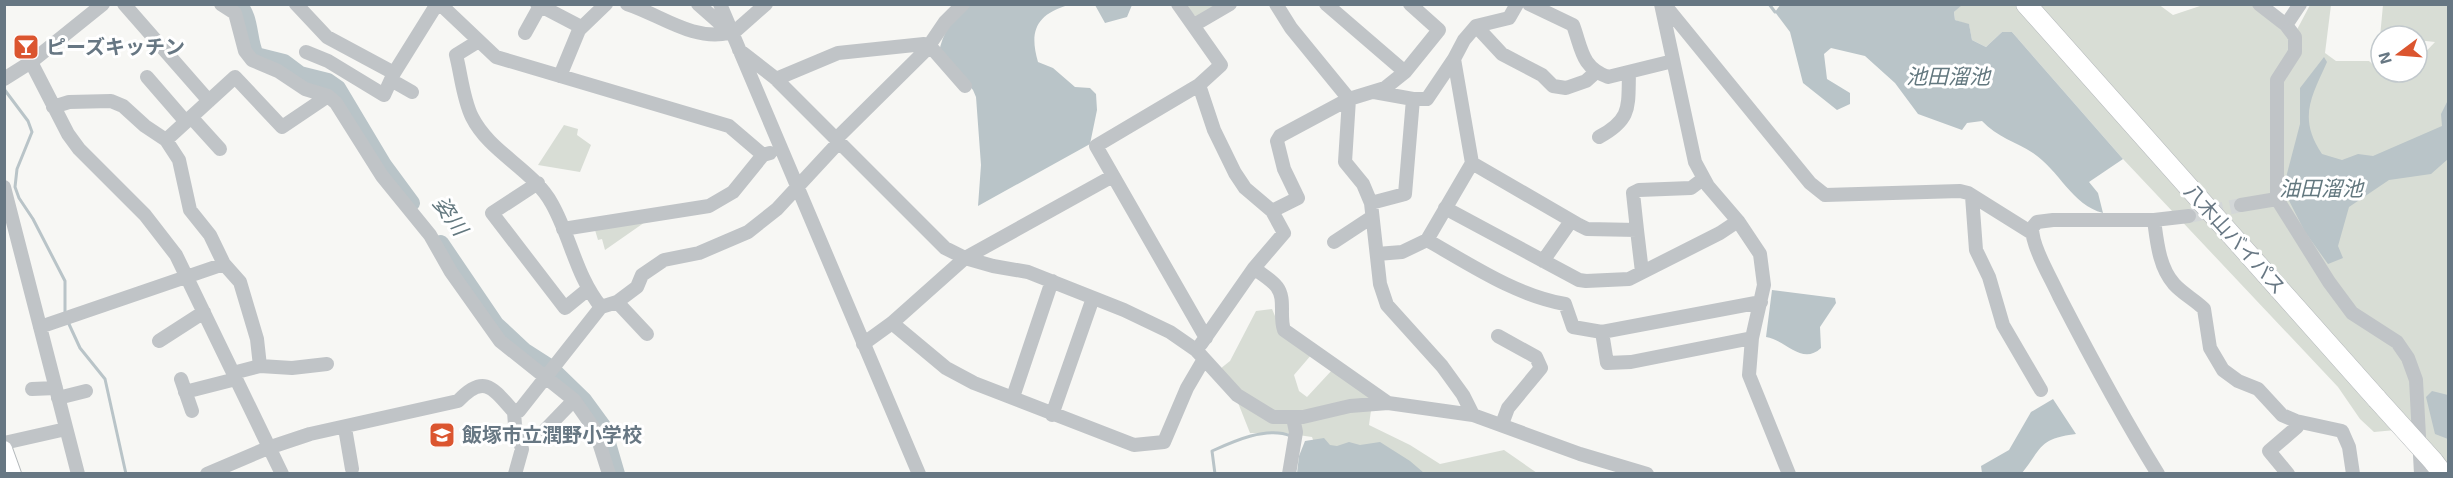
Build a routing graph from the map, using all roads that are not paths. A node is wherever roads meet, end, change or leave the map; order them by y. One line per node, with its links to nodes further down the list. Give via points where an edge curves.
1 (104, 4): 37 (street)
2 (124, 4): 54 (street)
3 (221, 4): 35 (street, via 235,13 245,51)
4 (296, 4): 41 (street, via 327,38)
5 (439, 4): 30 (street); 41 (street, via 406,49)
6 (606, 4): 27 (street)
7 (627, 4): 29 (street, via 687,30)
8 (698, 4): 29 (street)
9 (720, 4): 29 (street)
10 (766, 4): 29 (street)
11 (963, 4): 31 (street, via 945,22)
12 (1178, 4): 24 (street)
13 (1230, 4): 24 (street)
14 (1276, 4): 52 (street)
15 (1326, 4): 38 (street)
16 (1410, 4): 38 (street, via 1439,30)
17 (1517, 4): 26 (street, via 1509,18)
18 (1529, 4): 39 (street, via 1573,25 1583,60)
19 (1663, 4): 36 (street); 69 (street, via 1810,183 1825,195 1960,191)
20 (2026, 4): 133 (highway, 八木山バイパス, bridge, via 2377,399)
21 (2259, 4): 25 (street)
22 (2300, 4): 25 (street)
23 (538, 5): 27 (street); 28 (street)
24 (1194, 25): 47 (street, via 1221,65)
25 (2286, 25): 70 (street, via 2295,37 2295,52 2277,80)
26 (1476, 26): 34 (street); 39 (street, via 1502,54 1560,89 1586,81)
27 (581, 27): 42 (street)
28 (525, 33)
29 (731, 34): 32 (street)
30 (477, 42): 42 (street, via 496,57); 66 (street, via 456,55 471,116 484,135)
31 (930, 46): 46 (street, via 838,52); 48 (street); 59 (street)
32 (739, 50): 46 (street); 61 (street)
33 (306, 52): 41 (street, via 384,95)
34 (1454, 58): 53 (street, via 1427,99); 63 (street)
35 (252, 60): 44 (street); 51 (street, via 305,89)
36 (1673, 61): 40 (street); 65 (street, via 1690,147)
37 (31, 62): 45 (street); 55 (street)
38 (1405, 72): 50 (street)
39 (1596, 72): 40 (street, via 1608,77)
40 (1629, 72): 57 (street, via 1625,118)
41 (392, 76): 49 (street)
42 (560, 76): 62 (street, via 729,126)
43 (147, 77): 56 (street)
44 (235, 77): 51 (street, via 282,127); 54 (street)
45 (4, 79)
46 (776, 79): 59 (street)
47 (1199, 85): 64 (street, via 1096,146); 74 (street, via 1214,130 1235,173 1245,188)
48 (965, 86)
49 (412, 92)
50 (1374, 92): 52 (street); 53 (street)
51 (328, 96): 111 (street, via 382,176 430,235 461,288 500,341)
52 (1349, 99): 73 (street, via 1345,162 1363,184); 74 (street, via 1280,136 1277,141 1284,170 1298,198)
53 (1413, 99): 73 (street, via 1405,194)
54 (209, 101): 56 (street)
55 (53, 107): 58 (street, via 69,102 111,102 123,106); 90 (street, via 79,149 145,215)
56 (188, 119): 58 (street); 60 (street)
57 (1599, 137)
58 (166, 140): 87 (street, via 179,160 190,210 210,234)
59 (837, 141): 67 (street); 85 (street, via 945,248)
60 (220, 149)
61 (780, 149): 62 (street); 67 (street)
62 (763, 155): 79 (street, via 733,192 710,206)
63 (1472, 163): 72 (street); 76 (street)
64 (1113, 176): 85 (street); 103 (street)
65 (1703, 179): 78 (street); 80 (street, via 1691,188 1633,193)
66 (538, 183): 79 (street, via 553,204); 92 (street, via 492,213 565,308)
67 (796, 186): 94 (street, via 772,214 748,232 699,253 664,260 642,275 637,287); 106 (street)
68 (4, 187): 99 (street)
69 (1972, 196): 81 (street); 113 (street, via 1976,250 1989,277 2003,325)
70 (2277, 198): 71 (street); 133 (street, via 2352,313 2397,342 2408,358 2416,380)
71 (2241, 206)
72 (1445, 208): 82 (street); 86 (street)
73 (1371, 210): 83 (street); 84 (street)
74 (1272, 212): 88 (street, via 1284,233)
75 (2188, 216): 77 (street)
76 (1571, 220): 80 (street, via 1587,228); 86 (street)
77 (2154, 220): 81 (street, via 2053,219 2033,224); 124 (street, via 2157,249 2168,275 2204,309 2215,360 2238,381 2258,389 2282,415)
78 (1738, 221): 89 (street); 95 (street, via 1760,254 1764,285)
79 (562, 229): 92 (street)
80 (1637, 230): 89 (street)
81 (2032, 233): 145 (street, via 2064,306)
82 (1427, 240): 84 (street, via 1402,252); 100 (street, via 1518,290 1565,304 1573,327)
83 (1334, 243)
84 (1377, 254): 122 (street, via 1387,305 1442,366)
85 (965, 258): 91 (street); 98 (street)
86 (1543, 261): 89 (street, via 1579,280 1615,282)
87 (224, 264): 90 (street); 109 (street, via 240,282 250,308)
88 (1254, 268): 103 (street); 118 (street, via 1278,287 1284,330)
89 (1642, 272)
90 (189, 276): 97 (street); 99 (street)
91 (1052, 281): 93 (street); 116 (street)
92 (587, 290): 96 (street)
93 (1093, 298): 107 (street, via 1170,332); 121 (street)
94 (616, 302): 96 (street); 101 (street)
95 (1761, 302): 100 (street); 104 (street)
96 (601, 307): 111 (street)
97 (204, 312): 105 (street); 110 (street)
98 (892, 323): 106 (street); 116 (street, via 946,368 974,383)
99 (40, 327): 115 (street)
100 (1602, 332): 104 (street, via 1607,363 1631,362)
101 (647, 334)
102 (1498, 336): 125 (street, via 1536,357 1541,368 1508,408)
103 (1206, 338): 107 (street)
104 (1752, 338): 144 (street, via 1749,375)
105 (159, 341)
106 (863, 344): 141 (street)
107 (1200, 354): 121 (street, via 1164,442 1134,445); 123 (street, via 1224,383 1256,409 1273,417)
108 (327, 364): 109 (street)
109 (260, 366): 110 (street)
110 (235, 376): 119 (street, via 183,386); 130 (street)
111 (548, 377): 117 (street); 120 (street)
112 (32, 389): 115 (street)
113 (2041, 390)
114 (86, 391): 115 (street)
115 (57, 393): 127 (street)
116 (1013, 396): 121 (street)
117 (574, 400): 128 (street); 140 (street, via 595,429)
118 (1388, 403): 122 (street); 123 (street)
119 (192, 411)
120 (514, 412): 126 (street, via 491,389 481,385 472,387 458,401); 139 (street, via 522,449)
121 (1052, 415)
122 (1473, 415): 125 (street)
123 (1293, 418): 142 (street, via 1296,432)
124 (2298, 422): 146 (street, via 2269,451); 147 (street, via 2342,431)
125 (1502, 424): 143 (street)
126 (345, 428): 130 (street); 132 (street)
127 (66, 429): 129 (street); 136 (street)
128 (545, 430)
129 (4, 443)
130 (268, 448): 134 (street); 138 (street)
131 (4, 449): 135 (main road)
132 (352, 469)
133 (2432, 469)
134 (228, 470): 137 (street)
135 (13, 474)
136 (78, 474)
137 (207, 474)
138 (282, 474)
139 (515, 474)
140 (609, 474)
141 (920, 474)
142 (1290, 474)
143 (1647, 474)
144 (1789, 474)
145 (2158, 474)
146 (2288, 474)
147 (2353, 474)

